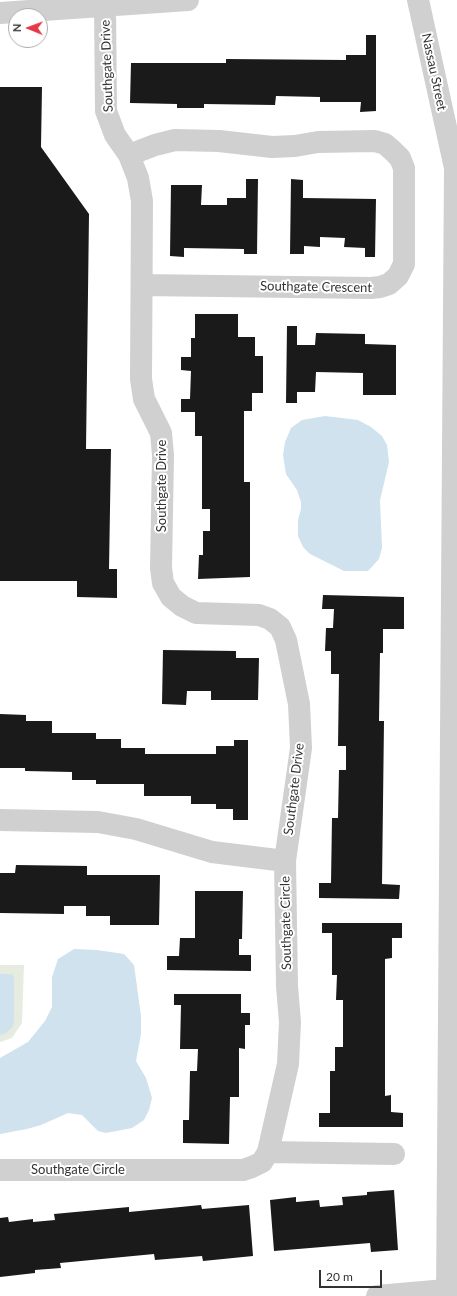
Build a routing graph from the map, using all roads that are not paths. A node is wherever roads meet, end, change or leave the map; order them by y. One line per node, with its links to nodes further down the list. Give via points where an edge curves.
1 (188, 0): 3 (street)
2 (418, 0): 7 (street, Nassau Street, via 455,168)
3 (105, 6): 4 (street); 5 (street, Southgate Drive, via 106,111 115,135)
4 (0, 13)
5 (129, 155): 6 (street, Southgate Drive, via 138,178 142,201); 6 (street, Southgate Crescent, via 175,140 219,141 272,147 318,142 375,142 385,144 393,151 400,158 404,168 404,264 398,276 389,284 371,288)
6 (142, 285): 9 (street, Southgate Drive, via 141,379 144,399 161,433 163,455 161,568 164,583 171,597 196,613 259,615 280,627 286,640 299,704 301,748)
7 (454, 812): 10 (street, Nassau Street)
8 (0, 820): 9 (street, Southgate Circle, via 98,822 136,829 212,852)
9 (284, 861): 11 (street, Southgate Circle, via 290,1022 288,1064)
10 (453, 1052): 14 (street, Nassau Street)
11 (268, 1152): 12 (street); 13 (street, Southgate Circle, via 262,1162 242,1170)
12 (394, 1154)
13 (0, 1170)
14 (450, 1292): 15 (street)
15 (377, 1296)

